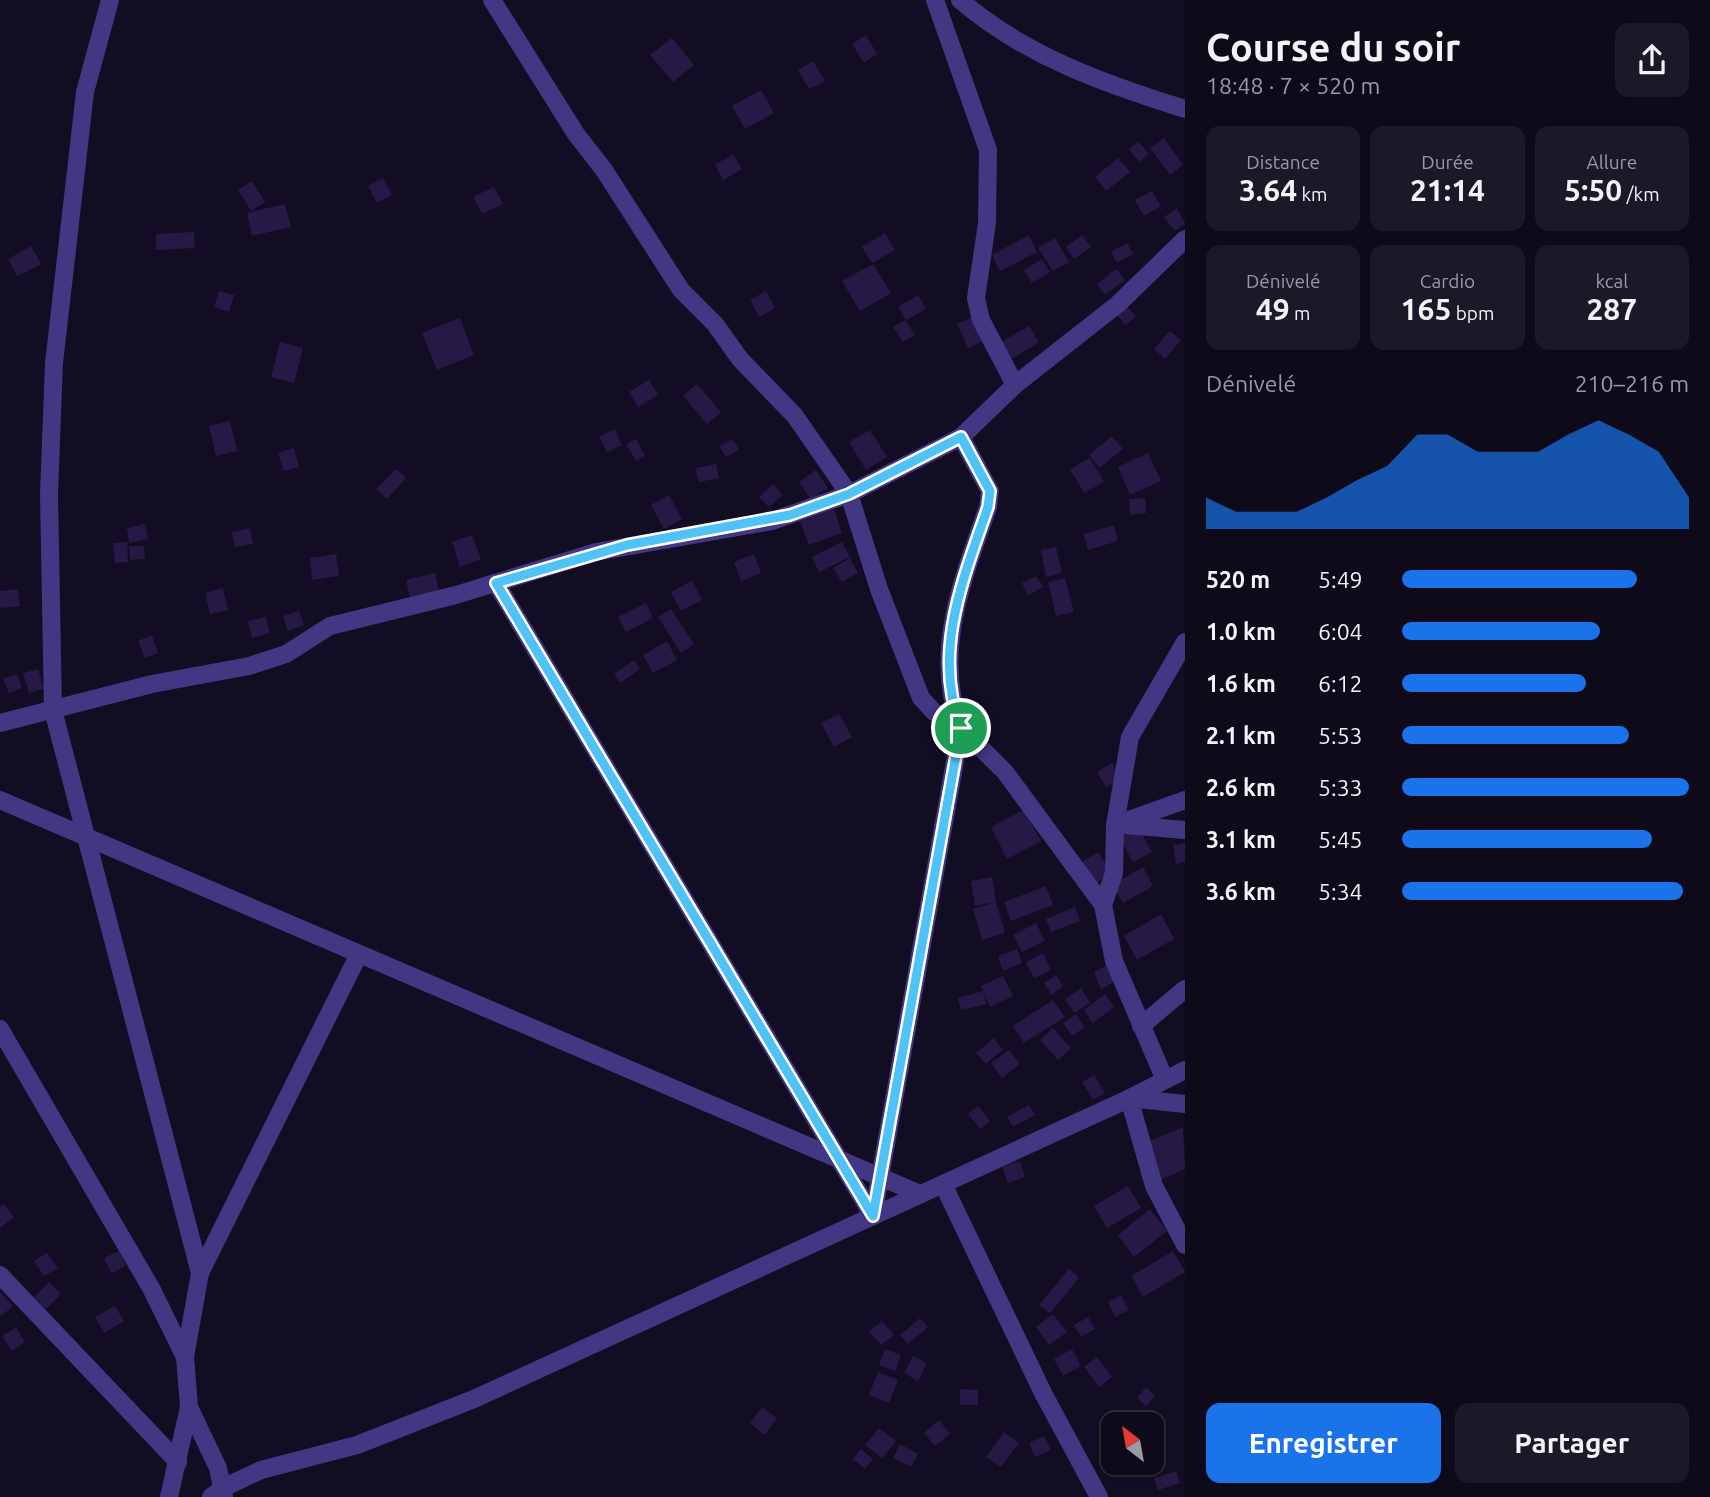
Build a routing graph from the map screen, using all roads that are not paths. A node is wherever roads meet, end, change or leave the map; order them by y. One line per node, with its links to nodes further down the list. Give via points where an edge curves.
1 (110, 0): 12 (street, via 85,92 54,363 49,494)
2 (492, 0): 9 (street, via 681,290 801,424)
3 (935, 0): 7 (street, via 988,150 987,223 976,298 981,320)
4 (960, 0): 5 (street, via 1055,62)
5 (1185, 108)
6 (1185, 239): 7 (street, via 1118,304)
7 (1015, 385): 8 (street)
8 (961, 437): 9 (street); 14 (street, via 990,491 952,619 952,706)
9 (849, 494): 10 (street, via 772,520 617,547); 14 (street, via 921,698)
10 (496, 583): 12 (street, via 330,626 286,654 249,666 152,684); 29 (street)
11 (1185, 642): 17 (street, via 1130,737)
12 (53, 710): 13 (street); 19 (street)
13 (0, 723)
14 (961, 728): 20 (street, via 1004,772); 30 (street)
15 (0, 800): 19 (street)
16 (1185, 800): 17 (street)
17 (1115, 825): 18 (street); 20 (street, via 1114,873)
18 (1185, 830)
19 (87, 837): 21 (street); 35 (street)
20 (1103, 905): 23 (street, via 1114,961)
21 (359, 954): 29 (street); 35 (street)
22 (1185, 989): 23 (street)
23 (1142, 1026): 26 (street)
24 (0, 1029): 37 (street, via 151,1288)
25 (1185, 1070): 26 (street)
26 (1166, 1080): 27 (street)
27 (1129, 1098): 28 (street); 31 (street); 34 (street, via 1154,1186)
28 (1185, 1104)
29 (840, 1160): 30 (street); 33 (street)
30 (880, 1177): 32 (street); 33 (street)
31 (943, 1184): 32 (street); 42 (street)
32 (920, 1194): 33 (street)
33 (873, 1216): 40 (street, via 423,1420 357,1445 261,1470)
34 (1185, 1245)
35 (200, 1273): 37 (street)
36 (0, 1275): 39 (street)
37 (186, 1357): 38 (street)
38 (189, 1407): 39 (street); 40 (street, via 206,1439)
39 (178, 1462): 41 (street)
40 (219, 1494)
41 (169, 1497)
42 (1098, 1497)

